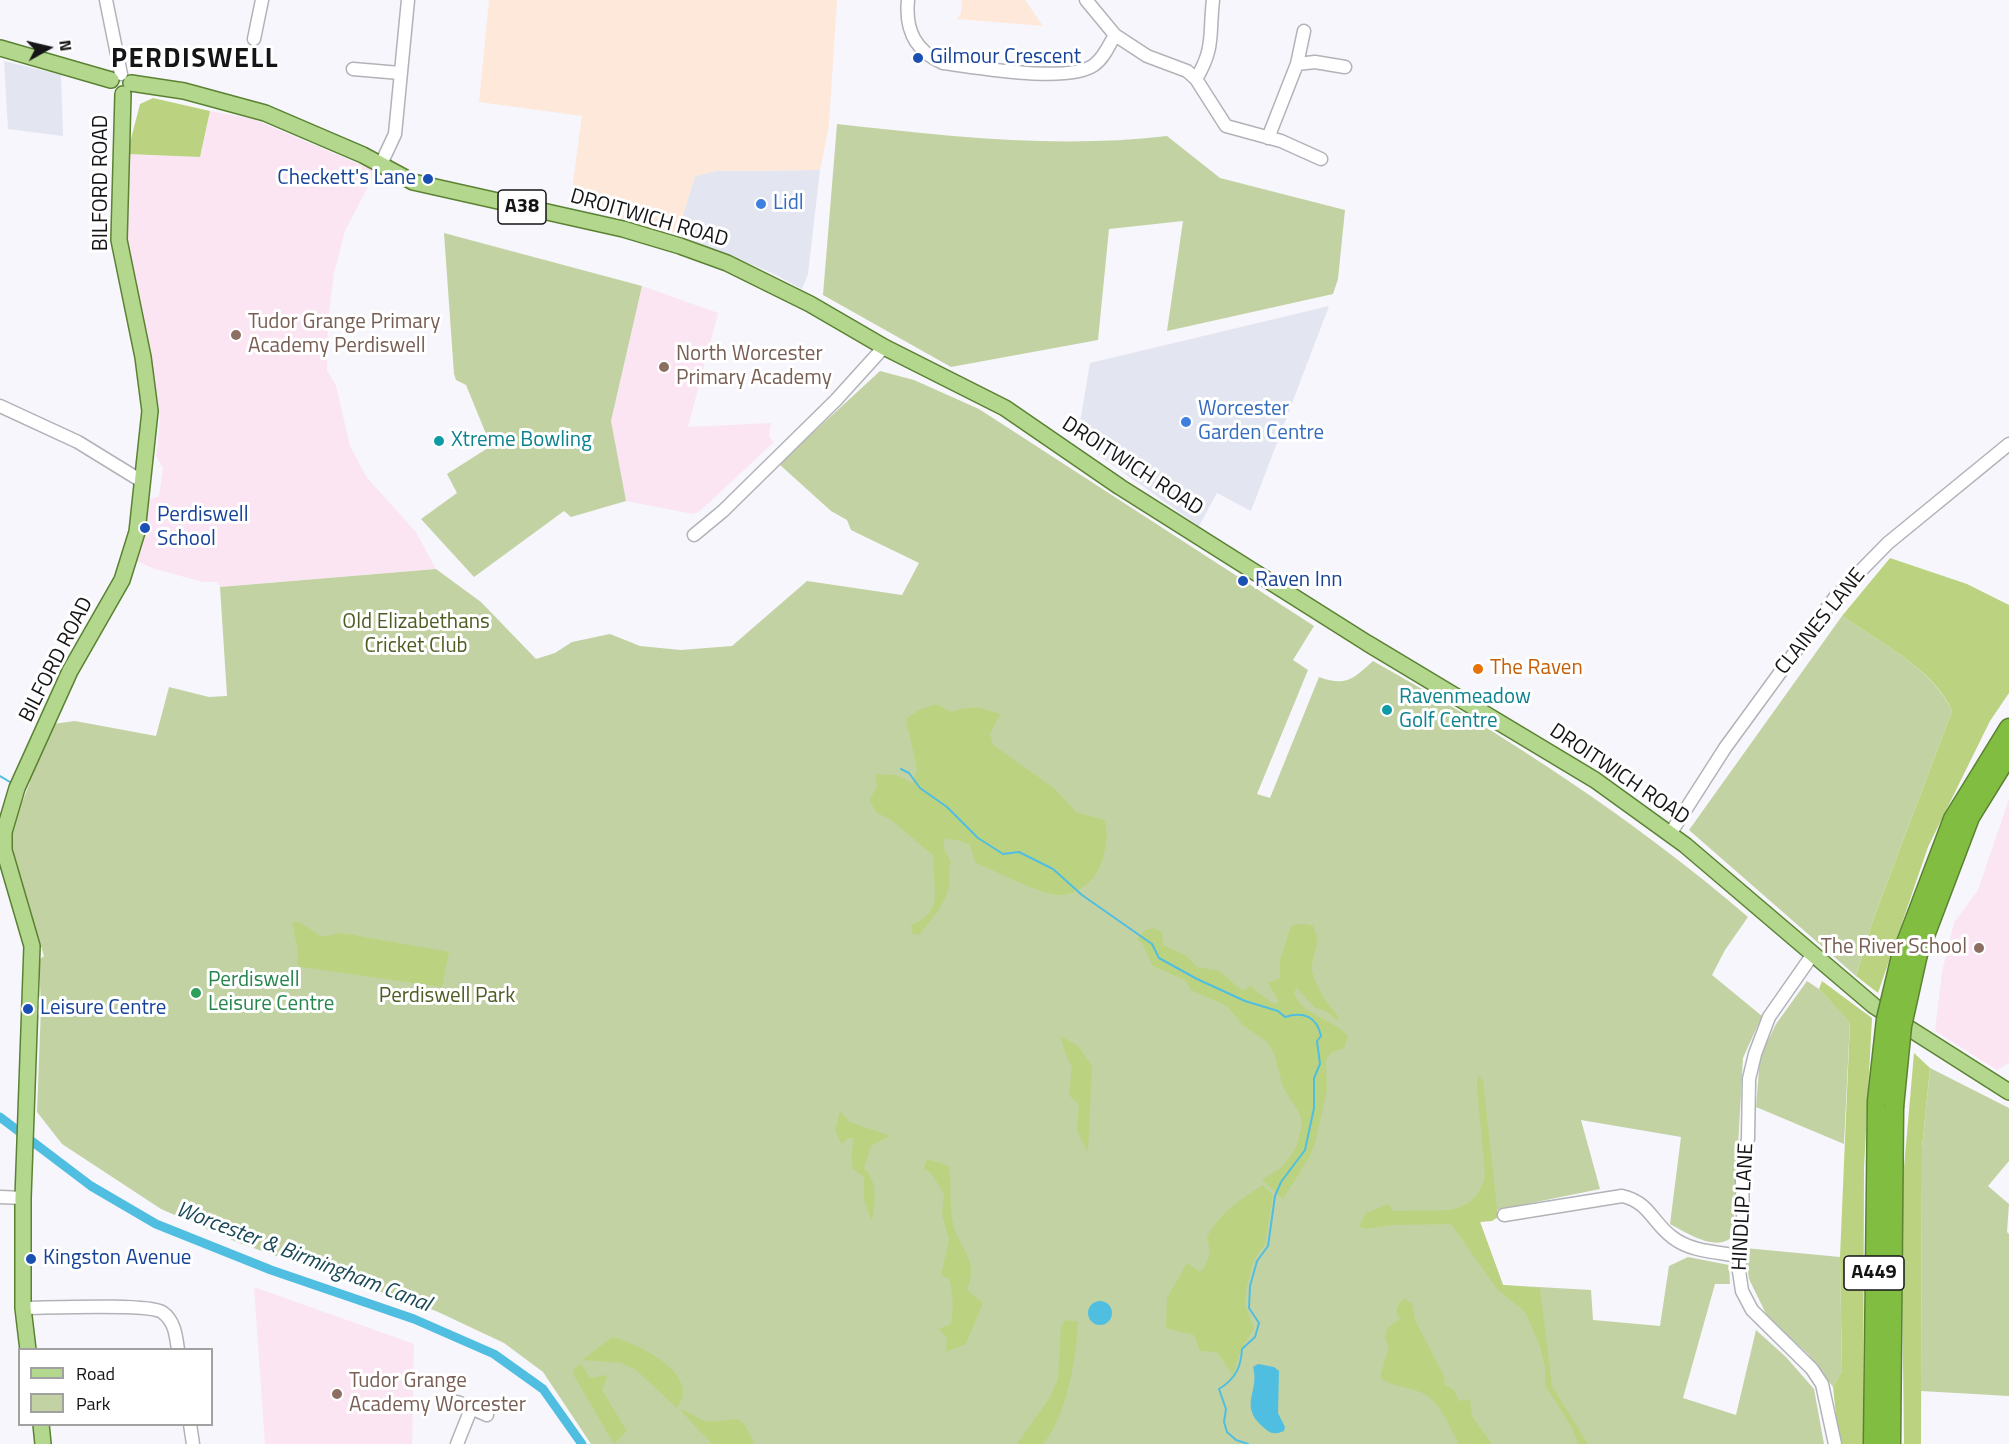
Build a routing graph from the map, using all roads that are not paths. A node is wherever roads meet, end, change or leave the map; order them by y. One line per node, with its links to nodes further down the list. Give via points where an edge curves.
1 (106, 0): 16 (street)
2 (262, 0): 9 (street)
3 (408, 0): 14 (street)
4 (908, 0): 8 (street, via 910,34 928,56 943,63 1054,75 1083,70 1100,59)
5 (1086, 0): 8 (street)
6 (1216, 6): 15 (street, via 1208,60)
7 (1304, 32): 11 (street)
8 (1116, 35): 15 (street, via 1147,56 1187,71)
9 (254, 39)
10 (0, 48): 16 (main road, DROITWICH ROAD / A38)
11 (1297, 64): 12 (street, via 1315,62); 17 (street)
12 (1345, 67)
13 (353, 69): 14 (street)
14 (400, 73): 19 (street, via 395,134)
15 (1196, 79): 17 (street, via 1226,126)
16 (121, 83): 19 (main road, DROITWICH ROAD / A38, via 183,91 265,113); 23 (main road, BILFORD ROAD, via 119,240 150,404)
17 (1268, 138): 18 (street)
18 (1321, 159)
19 (381, 164): 20 (main road, DROITWICH ROAD / A38, via 413,182 623,229 689,249 759,279)
20 (884, 347): 24 (street, via 723,511); 28 (main road, DROITWICH ROAD / A38, via 1005,408 1120,487 1351,633 1595,780)
21 (0, 406): 23 (street, via 78,442)
22 (2009, 444): 28 (street, CLAINES LANE, via 1888,543 1836,596 1725,748)
23 (142, 482): 27 (main road, BILFORD ROAD, via 136,532 122,580 70,670)
24 (694, 535)
25 (2009, 728): 30 (highway, A449, via 1953,819)
26 (2009, 753): 30 (highway, A449, via 1970,816)
27 (4, 811): 34 (main road, BILFORD ROAD, via 4,850 32,946)
28 (1670, 834): 29 (main road, DROITWICH ROAD / A38)
29 (1813, 954): 31 (main road, DROITWICH ROAD / A38, via 1874,1006); 36 (street, HINDLIP LANE, via 1769,1017 1755,1054 1749,1079)
30 (1909, 955): 32 (highway, A449, bridge, via 1886,1019)
31 (2009, 1092)
32 (1886, 1104): 49 (highway, A449); 50 (highway, A449)
33 (0, 1197): 34 (street)
34 (23, 1198): 37 (main road, BILFORD ROAD)
35 (1504, 1215): 36 (street, via 1622,1196 1636,1199 1671,1237 1688,1246)
36 (1740, 1256): 48 (street, HINDLIP LANE, via 1743,1291 1752,1310 1812,1369 1822,1384)
37 (22, 1308): 38 (main road, BILFORD ROAD); 39 (street, via 160,1311 170,1318)
38 (28, 1348)
39 (178, 1348)
40 (458, 1401): 41 (street)
41 (471, 1409): 42 (street); 47 (street)
42 (487, 1415)
43 (41, 1426): 45 (main road)
44 (190, 1426): 46 (street)
45 (43, 1444)
46 (193, 1444)
47 (457, 1444)
48 (1835, 1444)
49 (1874, 1444)
50 (1891, 1444)

